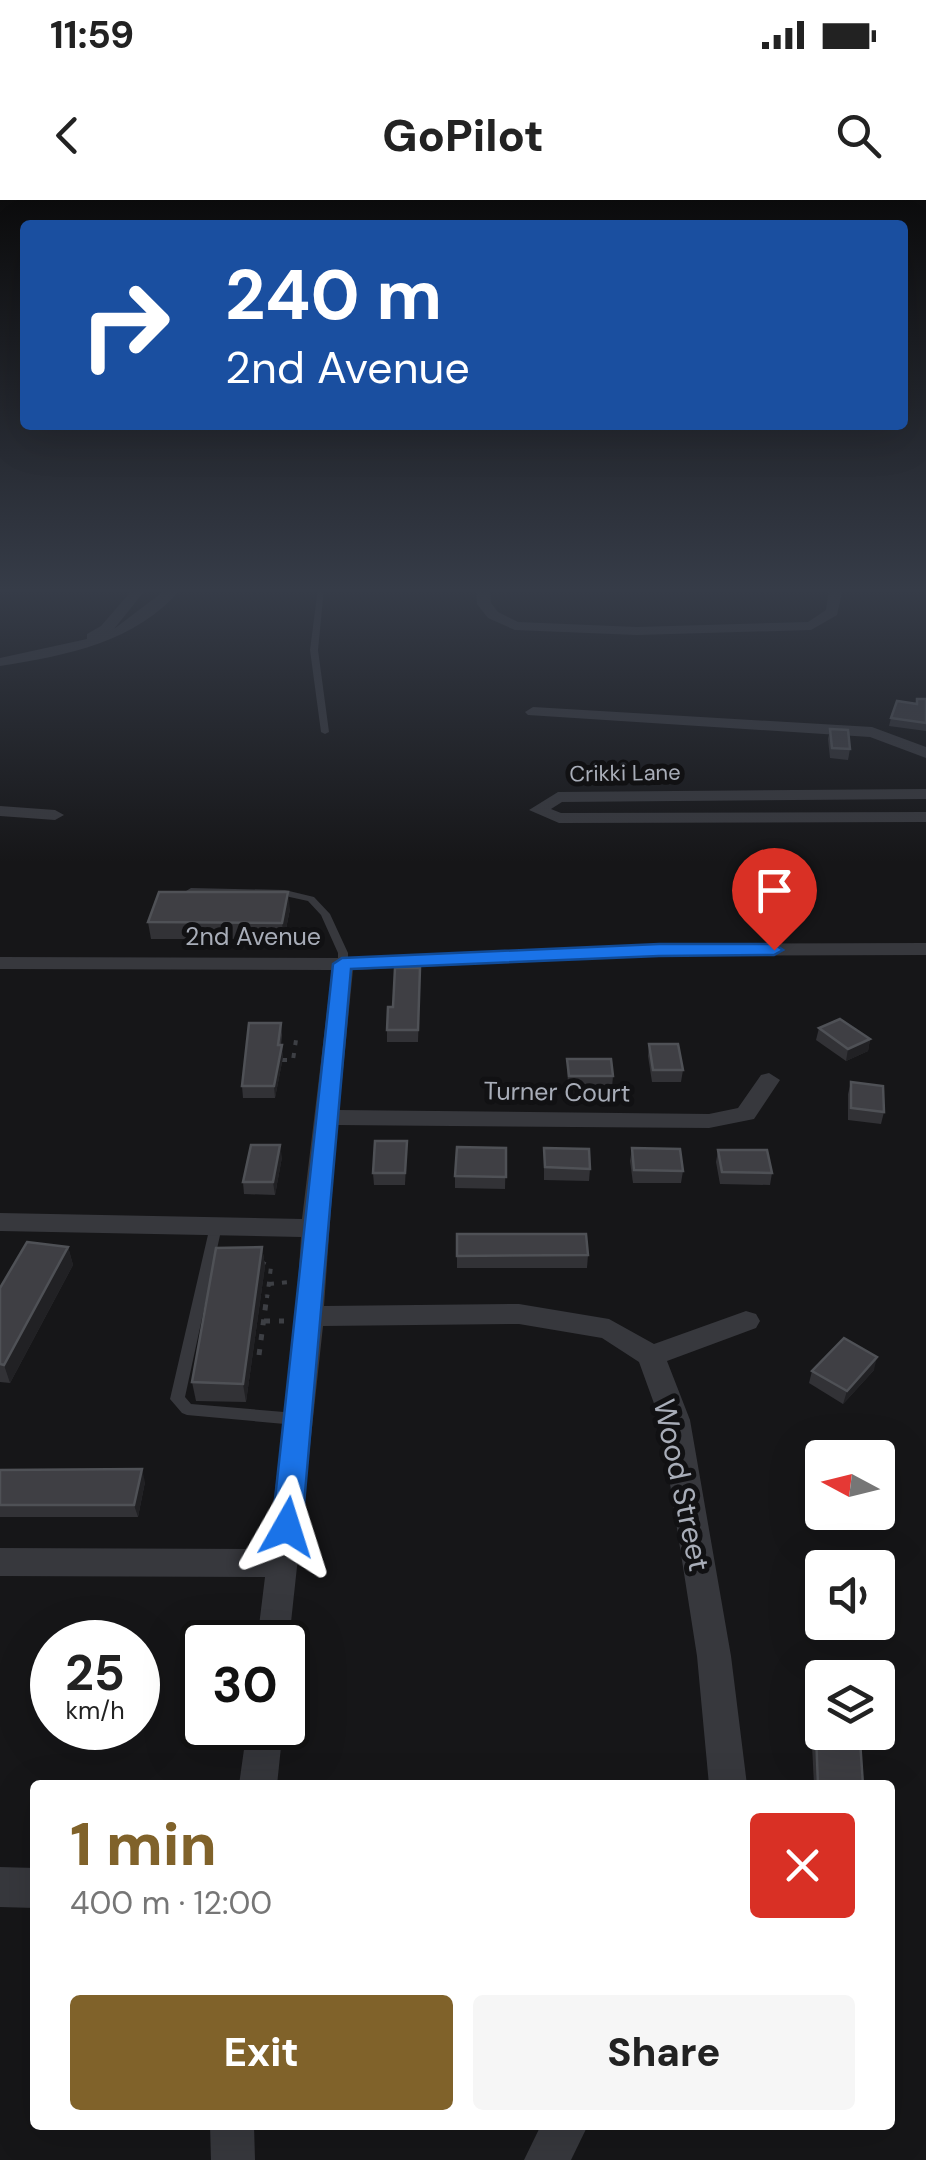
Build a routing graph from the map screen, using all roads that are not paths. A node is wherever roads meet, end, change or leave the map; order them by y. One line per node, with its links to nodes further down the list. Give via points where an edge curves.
1 (318, 679): 3 (lane)
2 (533, 712): 4 (street, via 872,732)
3 (325, 732)
4 (926, 753)
5 (926, 794): 8 (street, Crikki Lane, via 558,797 538,810 559,818)
6 (0, 811): 7 (street)
7 (55, 815)
8 (926, 817)
9 (191, 892): 12 (lane, via 310,899 325,914)
10 (926, 949): 12 (street, 2nd Avenue, via 659,950)
11 (0, 962): 12 (street, 2nd Avenue)
12 (342, 964): 14 (street)
13 (769, 1080): 14 (street, Turner Court, via 746,1114 710,1121)
14 (326, 1117): 17 (street)
15 (0, 1222): 16 (street)
16 (216, 1226): 17 (street); 21 (lane, via 176,1399 180,1406)
17 (314, 1228): 18 (street)
18 (299, 1318): 20 (street, via 519,1314 609,1329); 21 (street)
19 (746, 1320): 20 (street)
20 (651, 1356): 27 (street, Wood Street, via 675,1420)
21 (299, 1419): 23 (street)
22 (0, 1562): 23 (street)
23 (283, 1563): 24 (street)
24 (277, 1620)
25 (262, 1750): 26 (street)
26 (259, 1780)
27 (727, 1780)
28 (0, 1888): 29 (street)
29 (30, 1888)
30 (232, 2130): 32 (street)
31 (563, 2130): 33 (street)
32 (233, 2160)
33 (546, 2160)

